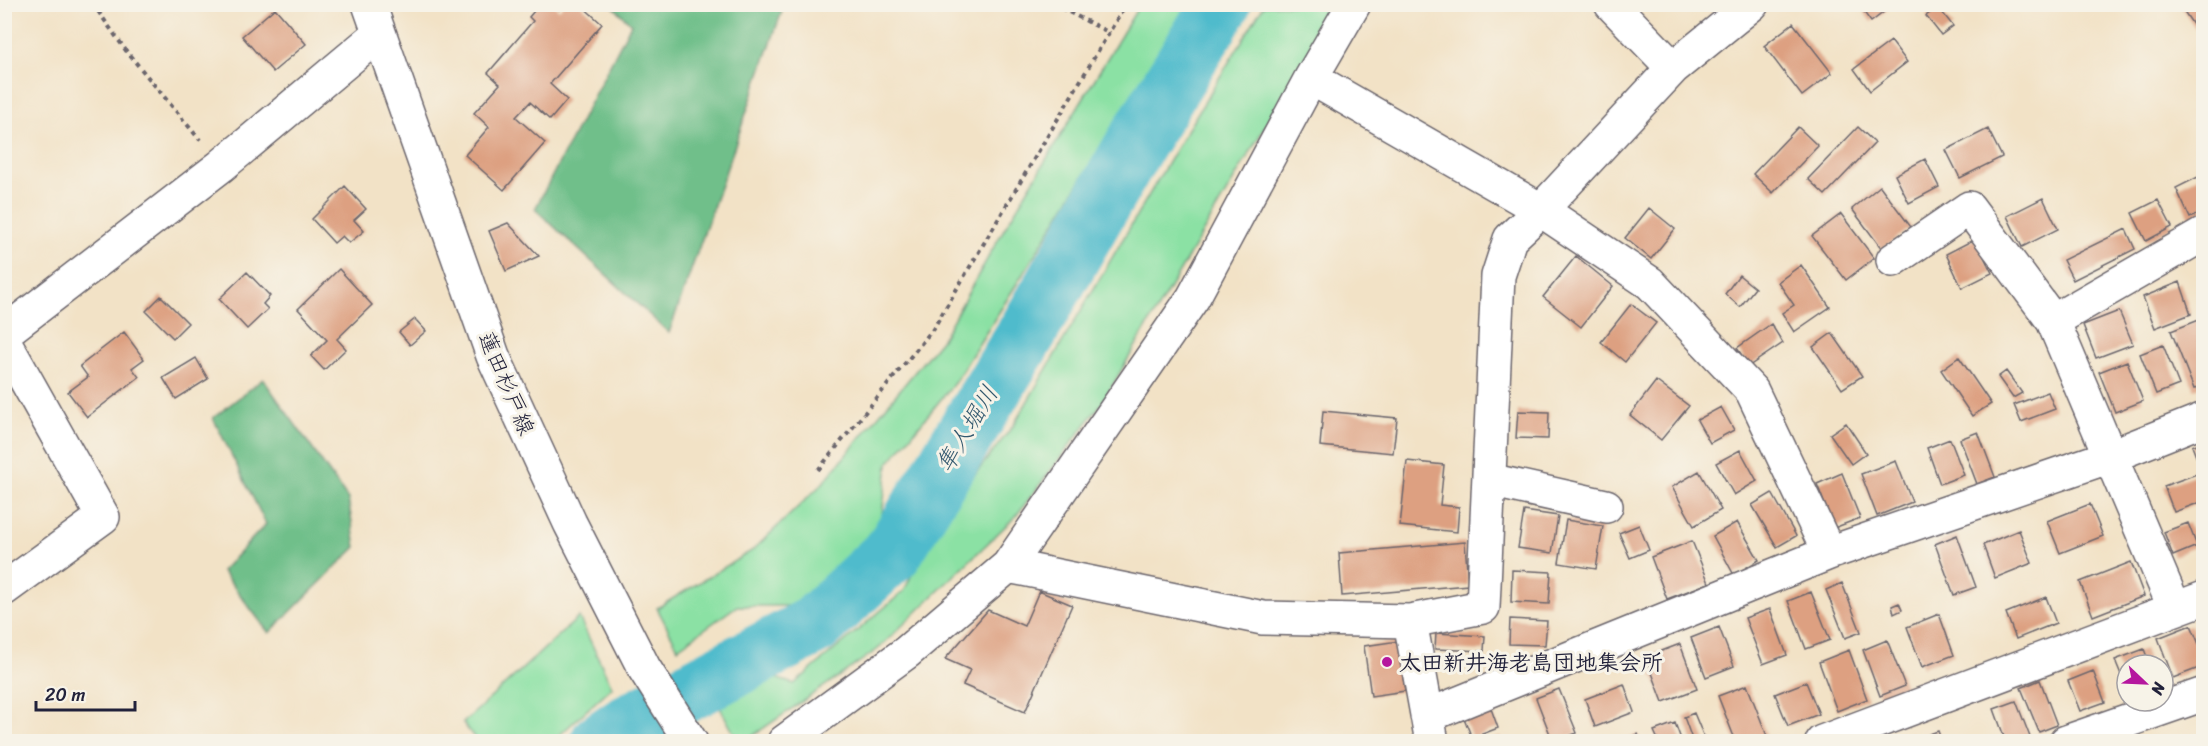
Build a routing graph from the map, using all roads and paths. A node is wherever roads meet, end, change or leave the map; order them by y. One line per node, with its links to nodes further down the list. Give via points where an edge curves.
1 (93, 4): 11 (path, via 127,52)
2 (1053, 4): 8 (path)
3 (1126, 4): 8 (path)
4 (1354, 4): 10 (street)
5 (1611, 4): 9 (street)
6 (1752, 4): 9 (street)
7 (376, 15): 11 (street); 30 (street, 蓮田杉戸線, via 493,356 570,523 639,657)
8 (1110, 33): 20 (path, via 933,329)
9 (1673, 68): 12 (street)
10 (1311, 78): 12 (street); 24 (street, via 1192,298)
11 (221, 166): 16 (street)
12 (1541, 210): 21 (street, via 1510,239 1498,276); 23 (street, via 1650,283 1752,391)
13 (2204, 234): 15 (street)
14 (1893, 260): 15 (street, via 1969,208)
15 (2053, 321): 19 (street)
16 (4, 333)
17 (4, 341): 25 (street, via 104,517)
18 (2204, 419): 19 (street)
19 (2111, 456): 23 (street); 26 (street)
20 (818, 471)
21 (1489, 480): 22 (street); 27 (street, via 1483,607)
22 (1606, 506)
23 (1829, 553): 29 (street)
24 (1008, 566): 27 (street, via 1263,618); 31 (street, via 907,652)
25 (4, 589)
26 (2189, 604): 32 (street)
27 (1410, 621): 29 (street)
28 (2204, 694): 33 (street)
29 (1430, 729)
30 (691, 741)
31 (784, 741)
32 (1822, 741)
33 (2066, 741)

